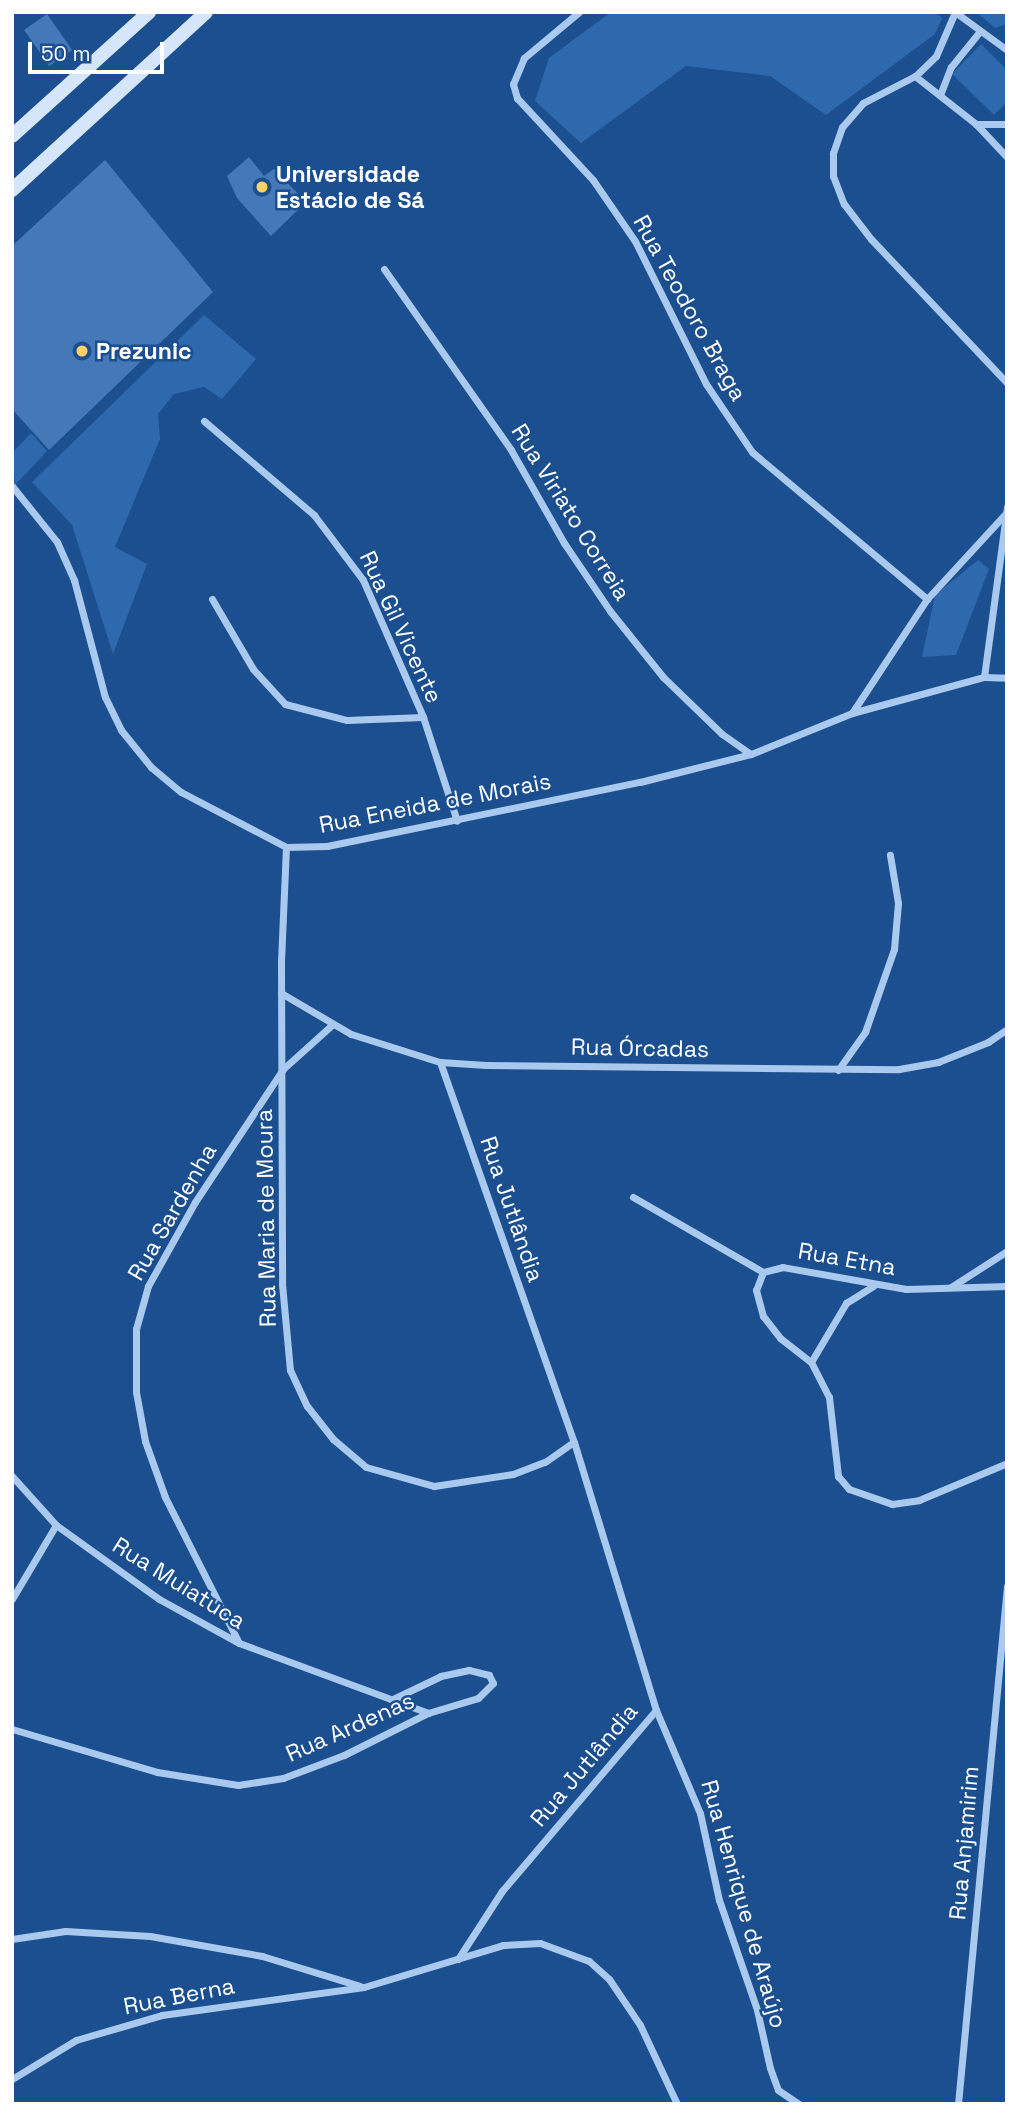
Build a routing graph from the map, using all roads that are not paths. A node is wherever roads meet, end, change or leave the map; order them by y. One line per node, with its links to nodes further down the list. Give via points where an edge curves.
1 (149, 12): 13 (main road)
2 (206, 12): 15 (main road)
3 (579, 12): 22 (street, Rua Teodoro Braga, via 524,58 513,84 517,98 593,180 635,242 706,384 752,452)
4 (955, 12): 5 (street); 7 (street)
5 (980, 31): 6 (street); 8 (street)
6 (1007, 50)
7 (936, 56): 8 (street); 9 (street)
8 (951, 67): 10 (street)
9 (915, 76): 10 (street); 17 (street, via 863,103 842,127 833,153 833,176 844,204 871,239)
10 (940, 95): 11 (street)
11 (976, 124): 12 (street); 14 (street)
12 (1007, 124)
13 (12, 136)
14 (1007, 157)
15 (12, 190)
16 (384, 269): 27 (street, Rua Viriato Correia, via 511,450 564,543 610,611 663,677 722,734)
17 (1007, 383)
18 (205, 421): 26 (street, Rua Gil Vicente, via 314,515 343,549 363,580)
19 (12, 486): 29 (street, via 57,542 74,580 105,697 121,730 151,767 181,792)
20 (1006, 510): 22 (street); 23 (street)
21 (212, 599): 26 (street, via 253,669 285,704 347,720)
22 (928, 599): 25 (street)
23 (984, 677): 24 (street, Rua Eneida de Morais); 25 (street, Rua Eneida de Morais)
24 (1007, 678)
25 (852, 713): 27 (street, Rua Eneida de Morais)
26 (423, 717): 28 (street, Rua Gil Vicente)
27 (751, 754): 28 (street, Rua Eneida de Morais)
28 (457, 821): 29 (street, Rua Eneida de Morais, via 327,845)
29 (286, 847): 31 (street, Rua Maria de Moura)
30 (890, 855): 36 (street, via 898,904 894,949 883,992 865,1032)
31 (281, 993): 32 (street, Rua Órcadas); 35 (street, Rua Maria de Moura)
32 (333, 1024): 34 (street, Rua Órcadas); 35 (street, Rua Sardenha)
33 (1007, 1030): 36 (street, Rua Órcadas, via 938,1062)
34 (440, 1062): 36 (street, Rua Órcadas); 44 (street, Rua Jutlândia)
35 (283, 1069): 44 (street, Rua Maria de Moura, via 282,1284 290,1370 307,1406 333,1438 366,1467 434,1486 513,1474 545,1462); 50 (street, Rua Sardenha, via 169,1246 148,1286 136,1329 136,1392 145,1441 165,1497)
36 (838, 1070)
37 (633, 1197): 39 (street)
38 (1007, 1251): 42 (street)
39 (763, 1272): 40 (street, Rua Etna, via 803,1268); 43 (street, via 756,1290 763,1316 780,1338)
40 (874, 1286): 42 (street, Rua Etna); 43 (street, via 846,1303)
41 (1007, 1286): 42 (street, Rua Etna)
42 (951, 1288)
43 (811, 1362): 45 (street, via 828,1397 838,1476 867,1499 892,1504 919,1500)
44 (574, 1442): 52 (street, Rua Jutlândia)
45 (1007, 1463)
46 (12, 1475): 47 (street, Rua Muiatuca)
47 (56, 1525): 49 (street); 50 (street, Rua Muiatuca, via 159,1599)
48 (1007, 1586): 61 (street, Rua Anjamirim)
49 (12, 1599)
50 (239, 1643): 51 (street, Rua Muiatuca)
51 (391, 1700): 53 (street, Rua Muiatuca); 53 (street, Rua Ardenas, via 441,1676 469,1670 489,1675 493,1683 478,1698)
52 (656, 1710): 56 (street, Rua Jutlândia, via 502,1891); 60 (street, Rua Henrique de Araújo, via 700,1813 719,1900 757,2010 770,2068 778,2090)
53 (428, 1713): 54 (street, Rua Ardenas, via 283,1779 238,1785 157,1772)
54 (12, 1729)
55 (12, 1939): 57 (street, via 65,1931 150,1936 262,1956)
56 (458, 1959): 57 (street); 59 (street, via 519,1943 558,1946 589,1961 622,1996)
57 (364, 1987): 58 (street, Rua Berna, via 162,2015 76,2040)
58 (12, 2079)
59 (677, 2104)
60 (799, 2104)
61 (958, 2104)

